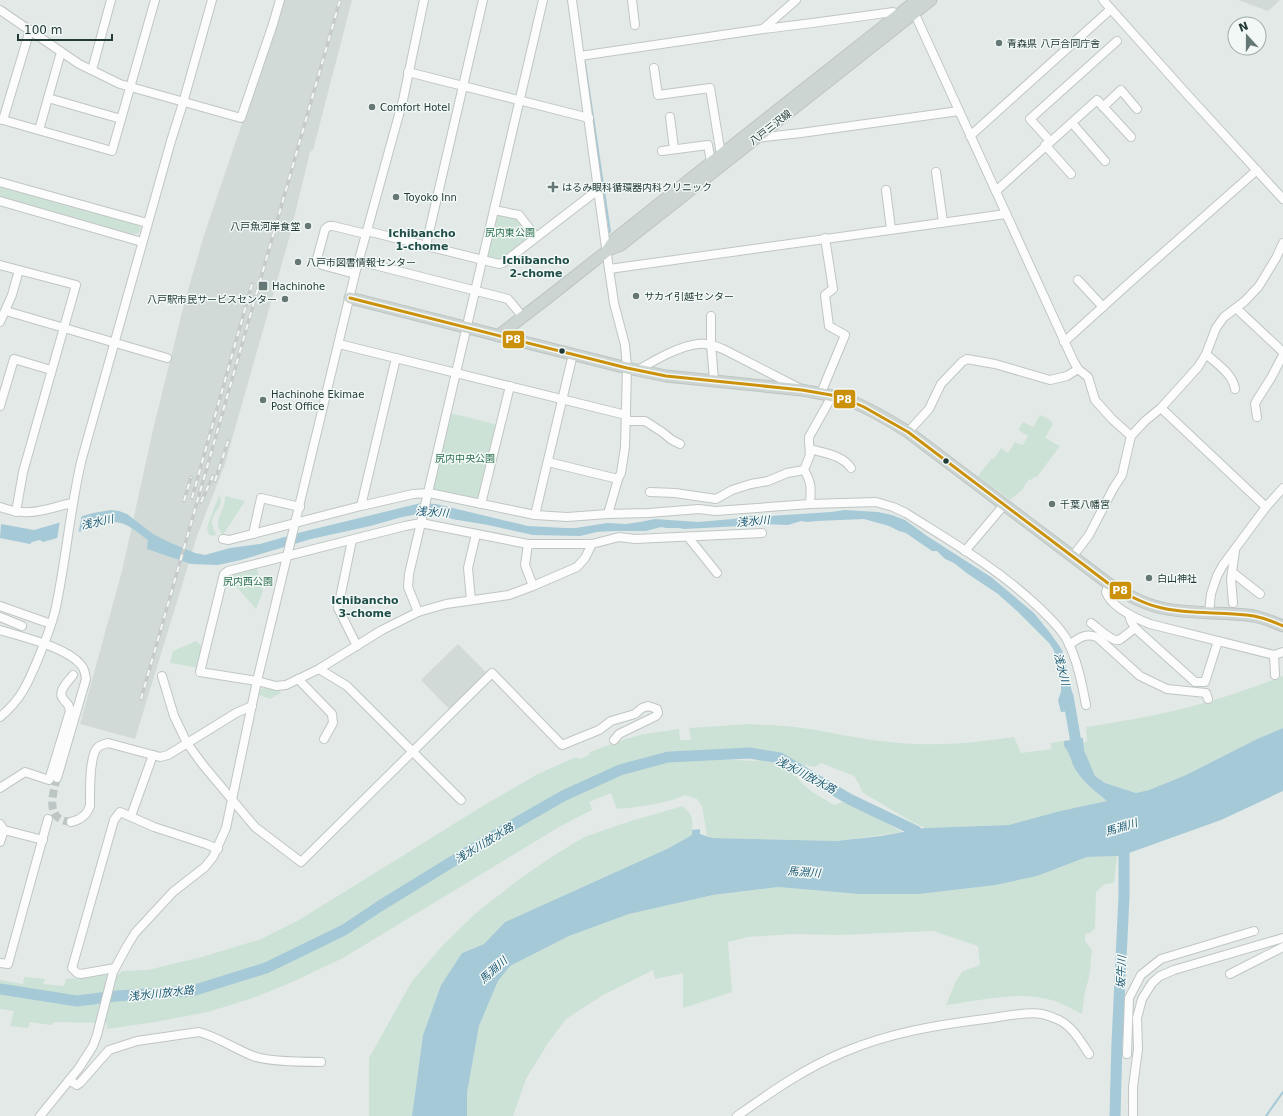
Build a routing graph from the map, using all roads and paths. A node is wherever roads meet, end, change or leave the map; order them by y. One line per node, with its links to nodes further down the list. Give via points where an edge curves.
1 (111, 0): 24 (street)
2 (155, 0): 27 (street)
3 (212, 0): 30 (street)
4 (280, 0): 30 (street, via 240,118)
5 (424, 0): 25 (street)
6 (483, 0): 26 (street)
7 (543, 0): 29 (street)
8 (572, 0): 22 (street)
9 (632, 0): 17 (street)
10 (796, 0): 18 (street)
11 (931, 0): 13 (main road, 八戸三沢線)
12 (1103, 0): 14 (street)
13 (912, 4): 16 (main road, 八戸三沢線); 33 (street); 42 (main road, 八戸三沢線)
14 (1111, 9): 40 (street); 49 (street)
15 (0, 10): 19 (street)
16 (897, 15): 18 (street, via 893,12); 46 (main road, 八戸三沢線)
17 (635, 25)
18 (763, 29): 22 (street)
19 (30, 30): 21 (street); 36 (street)
20 (1117, 41): 43 (street, via 1030,119)
21 (61, 52): 24 (street); 28 (street)
22 (580, 56): 35 (street)
23 (654, 68): 46 (street, via 658,95 710,88)
24 (92, 70): 27 (street)
25 (408, 72): 26 (street); 63 (street, via 403,100)
26 (463, 86): 29 (street); 68 (street)
27 (131, 88): 30 (street); 37 (street)
28 (48, 98): 37 (street); 39 (street)
29 (519, 100): 35 (street); 58 (street)
30 (183, 103): 61 (street)
31 (1103, 107): 32 (street, via 1121,90); 38 (street, via 1097,100); 41 (street)
32 (1137, 109)
33 (959, 111): 40 (street); 42 (street)
34 (670, 117): 44 (street)
35 (589, 118): 53 (street)
36 (2, 119): 39 (street)
37 (122, 119): 39 (street, via 112,151)
38 (1072, 123): 43 (street); 47 (street)
39 (39, 130)
40 (970, 136): 55 (street)
41 (1131, 137)
42 (756, 138): 69 (main road, 八戸三沢線, via 621,245)
43 (1048, 143): 51 (street); 55 (street)
44 (674, 150): 45 (street); 48 (street, via 708,145)
45 (662, 151)
46 (721, 155): 48 (main road, 八戸三沢線)
47 (1105, 161)
48 (712, 162): 69 (main road, 八戸三沢線, via 616,238)
49 (1257, 170): 56 (street); 79 (street)
50 (936, 172): 60 (street)
51 (1071, 174)
52 (0, 182): 61 (street)
53 (599, 189): 64 (street); 69 (street)
54 (886, 190): 62 (street)
55 (996, 191): 59 (street)
56 (1283, 199)
57 (0, 201): 66 (street)
58 (494, 210): 64 (street, via 519,215); 70 (street)
59 (1006, 214): 60 (street); 89 (street)
60 (943, 222): 62 (street)
61 (148, 223): 66 (street)
62 (892, 229): 65 (street)
63 (366, 233): 68 (street); 71 (street); 75 (street, via 329,226 317,259 322,265)
64 (536, 237): 70 (street, via 503,263)
65 (825, 238): 73 (street); 107 (street, via 833,289 825,295 829,326 845,335)
66 (142, 242): 88 (street)
67 (1283, 243): 80 (street, via 1259,286)
68 (426, 246): 70 (street)
69 (607, 251): 73 (street); 83 (main road, 八戸三沢線)
70 (483, 260): 77 (street)
71 (359, 261): 75 (street); 77 (street)
72 (0, 264): 74 (street)
73 (609, 269): 98 (street, via 614,303)
74 (19, 270): 81 (street); 85 (street, via 76,285)
75 (356, 274): 78 (street)
76 (1078, 280): 79 (street)
77 (476, 291): 83 (street, via 508,299); 86 (street)
78 (350, 298): 86 (main road); 90 (street)
79 (1103, 307): 89 (street)
80 (1236, 308): 92 (street); 94 (street, via 1224,317 1216,328)
81 (6, 311): 84 (street); 85 (street)
82 (711, 316): 91 (street)
83 (523, 317): 87 (main road, 八戸三沢線)
84 (0, 322)
85 (63, 327): 88 (street); 100 (street)
86 (467, 328): 87 (main road); 101 (street)
87 (498, 336): 93 (main road)
88 (115, 342): 96 (street); 125 (street)
89 (1064, 342): 99 (street)
90 (339, 344): 97 (street); 131 (street)
91 (711, 344): 98 (street, via 685,347); 102 (street); 106 (street)
92 (1283, 352)
93 (573, 354): 98 (main road); 109 (street)
94 (1206, 354): 105 (street, via 1227,372); 111 (street, via 1198,367)
95 (1283, 355): 112 (street, via 1255,404)
96 (167, 358)
97 (396, 358): 101 (street); 129 (street)
98 (633, 369): 102 (main road, via 666,376); 113 (street)
99 (1078, 369): 114 (street, via 1067,376 1050,380 995,364 967,359 941,384 929,409); 115 (street, via 1088,377 1096,400)
100 (51, 370): 103 (street, via 14,359); 133 (street, via 23,472)
101 (457, 373): 104 (street); 124 (street)
102 (714, 380): 106 (main road)
103 (3, 386): 110 (street)
104 (510, 386): 109 (street); 126 (street)
105 (1235, 389)
106 (802, 390): 107 (main road)
107 (821, 393): 108 (main road)
108 (832, 396): 114 (main road, via 877,413); 117 (street, via 810,437)
109 (562, 400): 113 (street); 118 (street)
110 (0, 406)
111 (1162, 408): 115 (street); 132 (street)
112 (1257, 417)
113 (626, 418): 116 (street, via 645,421); 121 (street, via 626,447)
114 (908, 432): 128 (main road)
115 (1131, 436): 149 (street, via 1122,475 1090,535)
116 (680, 444)
117 (810, 449): 119 (street, via 832,454); 120 (street)
118 (548, 462): 121 (street); 135 (street)
119 (850, 468)
120 (804, 470): 123 (street, via 732,490 716,499); 127 (street, via 812,487)
121 (618, 479): 134 (street)
122 (1283, 488): 132 (street)
123 (650, 492)
124 (429, 493): 126 (street); 129 (street, via 413,494); 136 (street)
125 (72, 503): 133 (street, via 31,513); 163 (street, via 68,538)
126 (482, 504): 135 (street)
127 (810, 504): 134 (street, via 715,511 699,509); 147 (street, via 876,502 893,507)
128 (1004, 505): 147 (street); 149 (main road)
129 (361, 506): 137 (street)
130 (0, 507): 133 (street)
131 (300, 507): 137 (street); 139 (street, via 261,498)
132 (1266, 507): 146 (street)
133 (16, 512)
134 (608, 514): 135 (street)
135 (535, 516)
136 (421, 522): 140 (street); 143 (street); 158 (street, via 408,587)
137 (296, 524): 139 (street); 148 (street)
138 (762, 533): 141 (street)
139 (252, 534): 142 (street, via 229,540)
140 (476, 534): 144 (street); 155 (street, via 468,568)
141 (688, 537): 145 (street, via 619,537); 151 (street)
142 (223, 539)
143 (352, 540): 148 (street); 171 (street, via 338,608)
144 (528, 544): 145 (street); 153 (street, via 525,564)
145 (592, 544): 153 (street, via 577,567)
146 (1236, 548): 150 (street); 159 (street, via 1217,576 1211,594)
147 (965, 551): 170 (street, via 993,569 1043,611 1062,632)
148 (289, 553): 179 (street); 179 (street, via 224,574 200,672)
149 (1073, 556): 152 (main road)
150 (1232, 572): 154 (street); 156 (street)
151 (717, 573)
152 (1109, 584): 159 (main road, via 1142,602 1161,608); 160 (street, via 1107,596)
153 (533, 586): 155 (street, via 509,595)
154 (1260, 594)
155 (471, 600): 158 (street)
156 (1233, 603)
157 (0, 606): 163 (street)
158 (418, 612): 171 (street)
159 (1210, 613): 165 (main road, via 1254,616)
160 (1129, 615): 166 (street); 168 (street, via 1150,624)
161 (0, 617): 164 (street)
162 (1092, 623): 166 (street, via 1116,640)
163 (51, 624): 169 (street)
164 (22, 626)
165 (1283, 626)
166 (1135, 628): 168 (street, via 1195,682 1205,682)
167 (0, 630): 169 (street)
168 (1218, 641): 173 (street)
169 (44, 644): 183 (street, via 27,686 11,708); 189 (street, via 64,652 81,664 86,679)
170 (1069, 645): 180 (street, via 1086,635 1097,637 1140,676 1167,689 1206,694); 182 (street)
171 (357, 646): 174 (street)
172 (1283, 652): 173 (street)
173 (1274, 655): 176 (street)
174 (319, 669): 178 (street); 187 (street, via 347,686)
175 (73, 675): 190 (street, via 62,690 61,697 70,711 49,780 25,772)
176 (1275, 675)
177 (162, 676): 186 (street, via 174,716)
178 (298, 679): 179 (street, via 286,685 276,686); 184 (street, via 332,714 333,723)
179 (257, 681): 181 (street)
180 (1208, 699)
181 (252, 706): 186 (street); 191 (street)
182 (1086, 706)
183 (0, 717)
184 (324, 739)
185 (614, 740): 187 (street, via 619,734 656,716 657,709 648,706 562,745 492,673)
186 (187, 743): 188 (street, via 168,755); 191 (street)
187 (412, 750): 191 (street, via 301,862 255,827); 192 (street)
188 (153, 755): 193 (street); 195 (street, via 108,743 102,744 92,758 90,806 80,819)
189 (57, 778)
190 (0, 788)
191 (232, 800): 199 (street)
192 (461, 800)
193 (131, 816): 199 (street, via 154,827); 204 (street, via 120,812 114,820 72,968 81,974)
194 (48, 819): 197 (street)
195 (71, 822)
196 (2, 827): 197 (street); 198 (street)
197 (43, 840): 203 (street, via 8,964)
198 (0, 842)
199 (218, 849): 204 (street, via 205,867 173,892 140,928 126,946)
200 (1254, 931): 207 (street, via 1161,959 1140,975 1129,998)
201 (1283, 938): 212 (street, via 1174,970 1152,983 1142,998 1137,1018 1138,1049 1133,1087)
202 (1283, 946): 205 (street)
203 (0, 963)
204 (114, 970): 209 (street, via 92,1046)
205 (1230, 974)
206 (1089, 1054): 211 (street, via 1073,1031 1060,1021 1042,1014 1022,1014 944,1024 880,1039 843,1053 809,1069)
207 (1127, 1054)
208 (321, 1062): 209 (street, via 254,1056 199,1032 137,1042 109,1050 80,1083 77,1085)
209 (69, 1080): 210 (street)
210 (40, 1116)
211 (737, 1116)
212 (1133, 1116)

